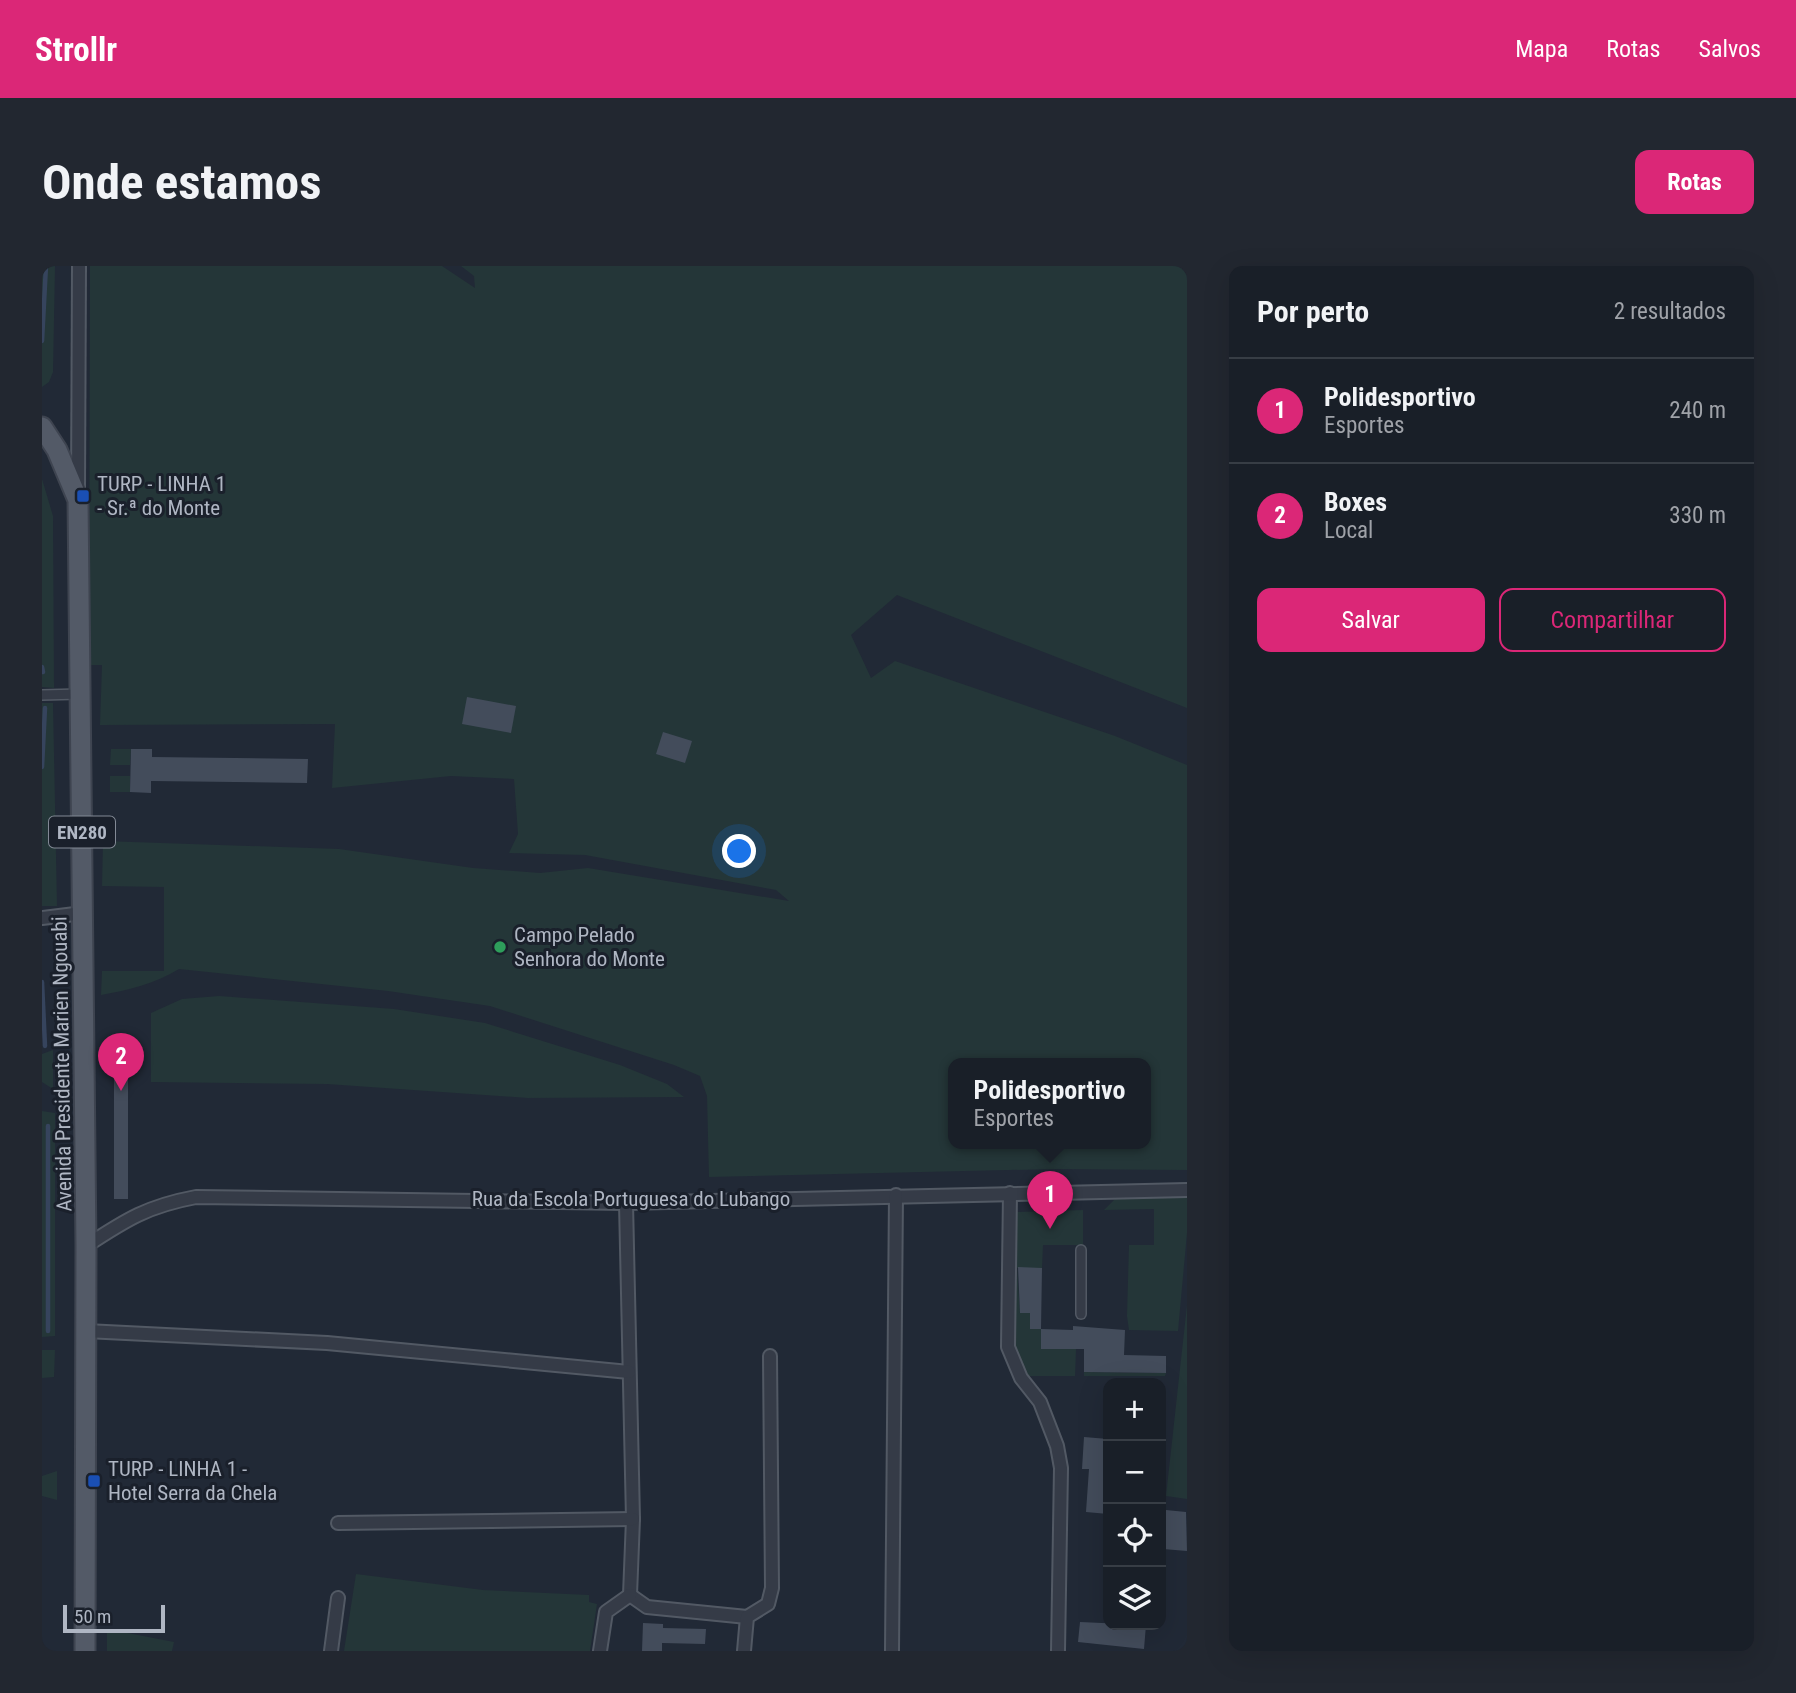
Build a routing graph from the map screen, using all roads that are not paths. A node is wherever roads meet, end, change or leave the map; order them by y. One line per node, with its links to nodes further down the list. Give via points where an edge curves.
1 (79, 266): 3 (street, Avenida Presidente Marien Ngouabi)
2 (42, 427): 3 (main road, EN280)
3 (78, 500): 4 (main road, Avenida Presidente Marien Ngouabi / EN280)
4 (80, 694): 5 (street); 6 (main road, Avenida Presidente Marien Ngouabi / EN280)
5 (42, 695)
6 (83, 913): 7 (street); 12 (main road, Avenida Presidente Marien Ngouabi / EN280)
7 (42, 918)
8 (1187, 1191): 9 (street, Rua da Escola Portuguesa do Lubango)
9 (1010, 1193): 10 (street, Rua da Escola Portuguesa do Lubango); 28 (street, via 1008,1347 1021,1378 1040,1402 1061,1468)
10 (896, 1195): 11 (street, Rua da Escola Portuguesa do Lubango); 27 (street)
11 (626, 1203): 12 (street, Rua da Escola Portuguesa do Lubango, via 197,1197 159,1204 133,1215); 17 (street)
12 (86, 1245): 15 (main road, Avenida Presidente Marien Ngouabi / EN280)
13 (1081, 1250): 14 (street)
14 (1081, 1314)
15 (86, 1331): 17 (street, via 327,1343); 23 (main road, Avenida Presidente Marien Ngouabi / EN280)
16 (770, 1356): 22 (street, via 772,1588 768,1604)
17 (629, 1372): 18 (street)
18 (633, 1519): 19 (street); 20 (street)
19 (338, 1523)
20 (630, 1595): 22 (street, via 647,1607); 25 (street, via 606,1612)
21 (338, 1598): 24 (street)
22 (747, 1617): 26 (street)
23 (85, 1651)
24 (331, 1651)
25 (600, 1651)
26 (744, 1651)
27 (892, 1651)
28 (1058, 1651)

